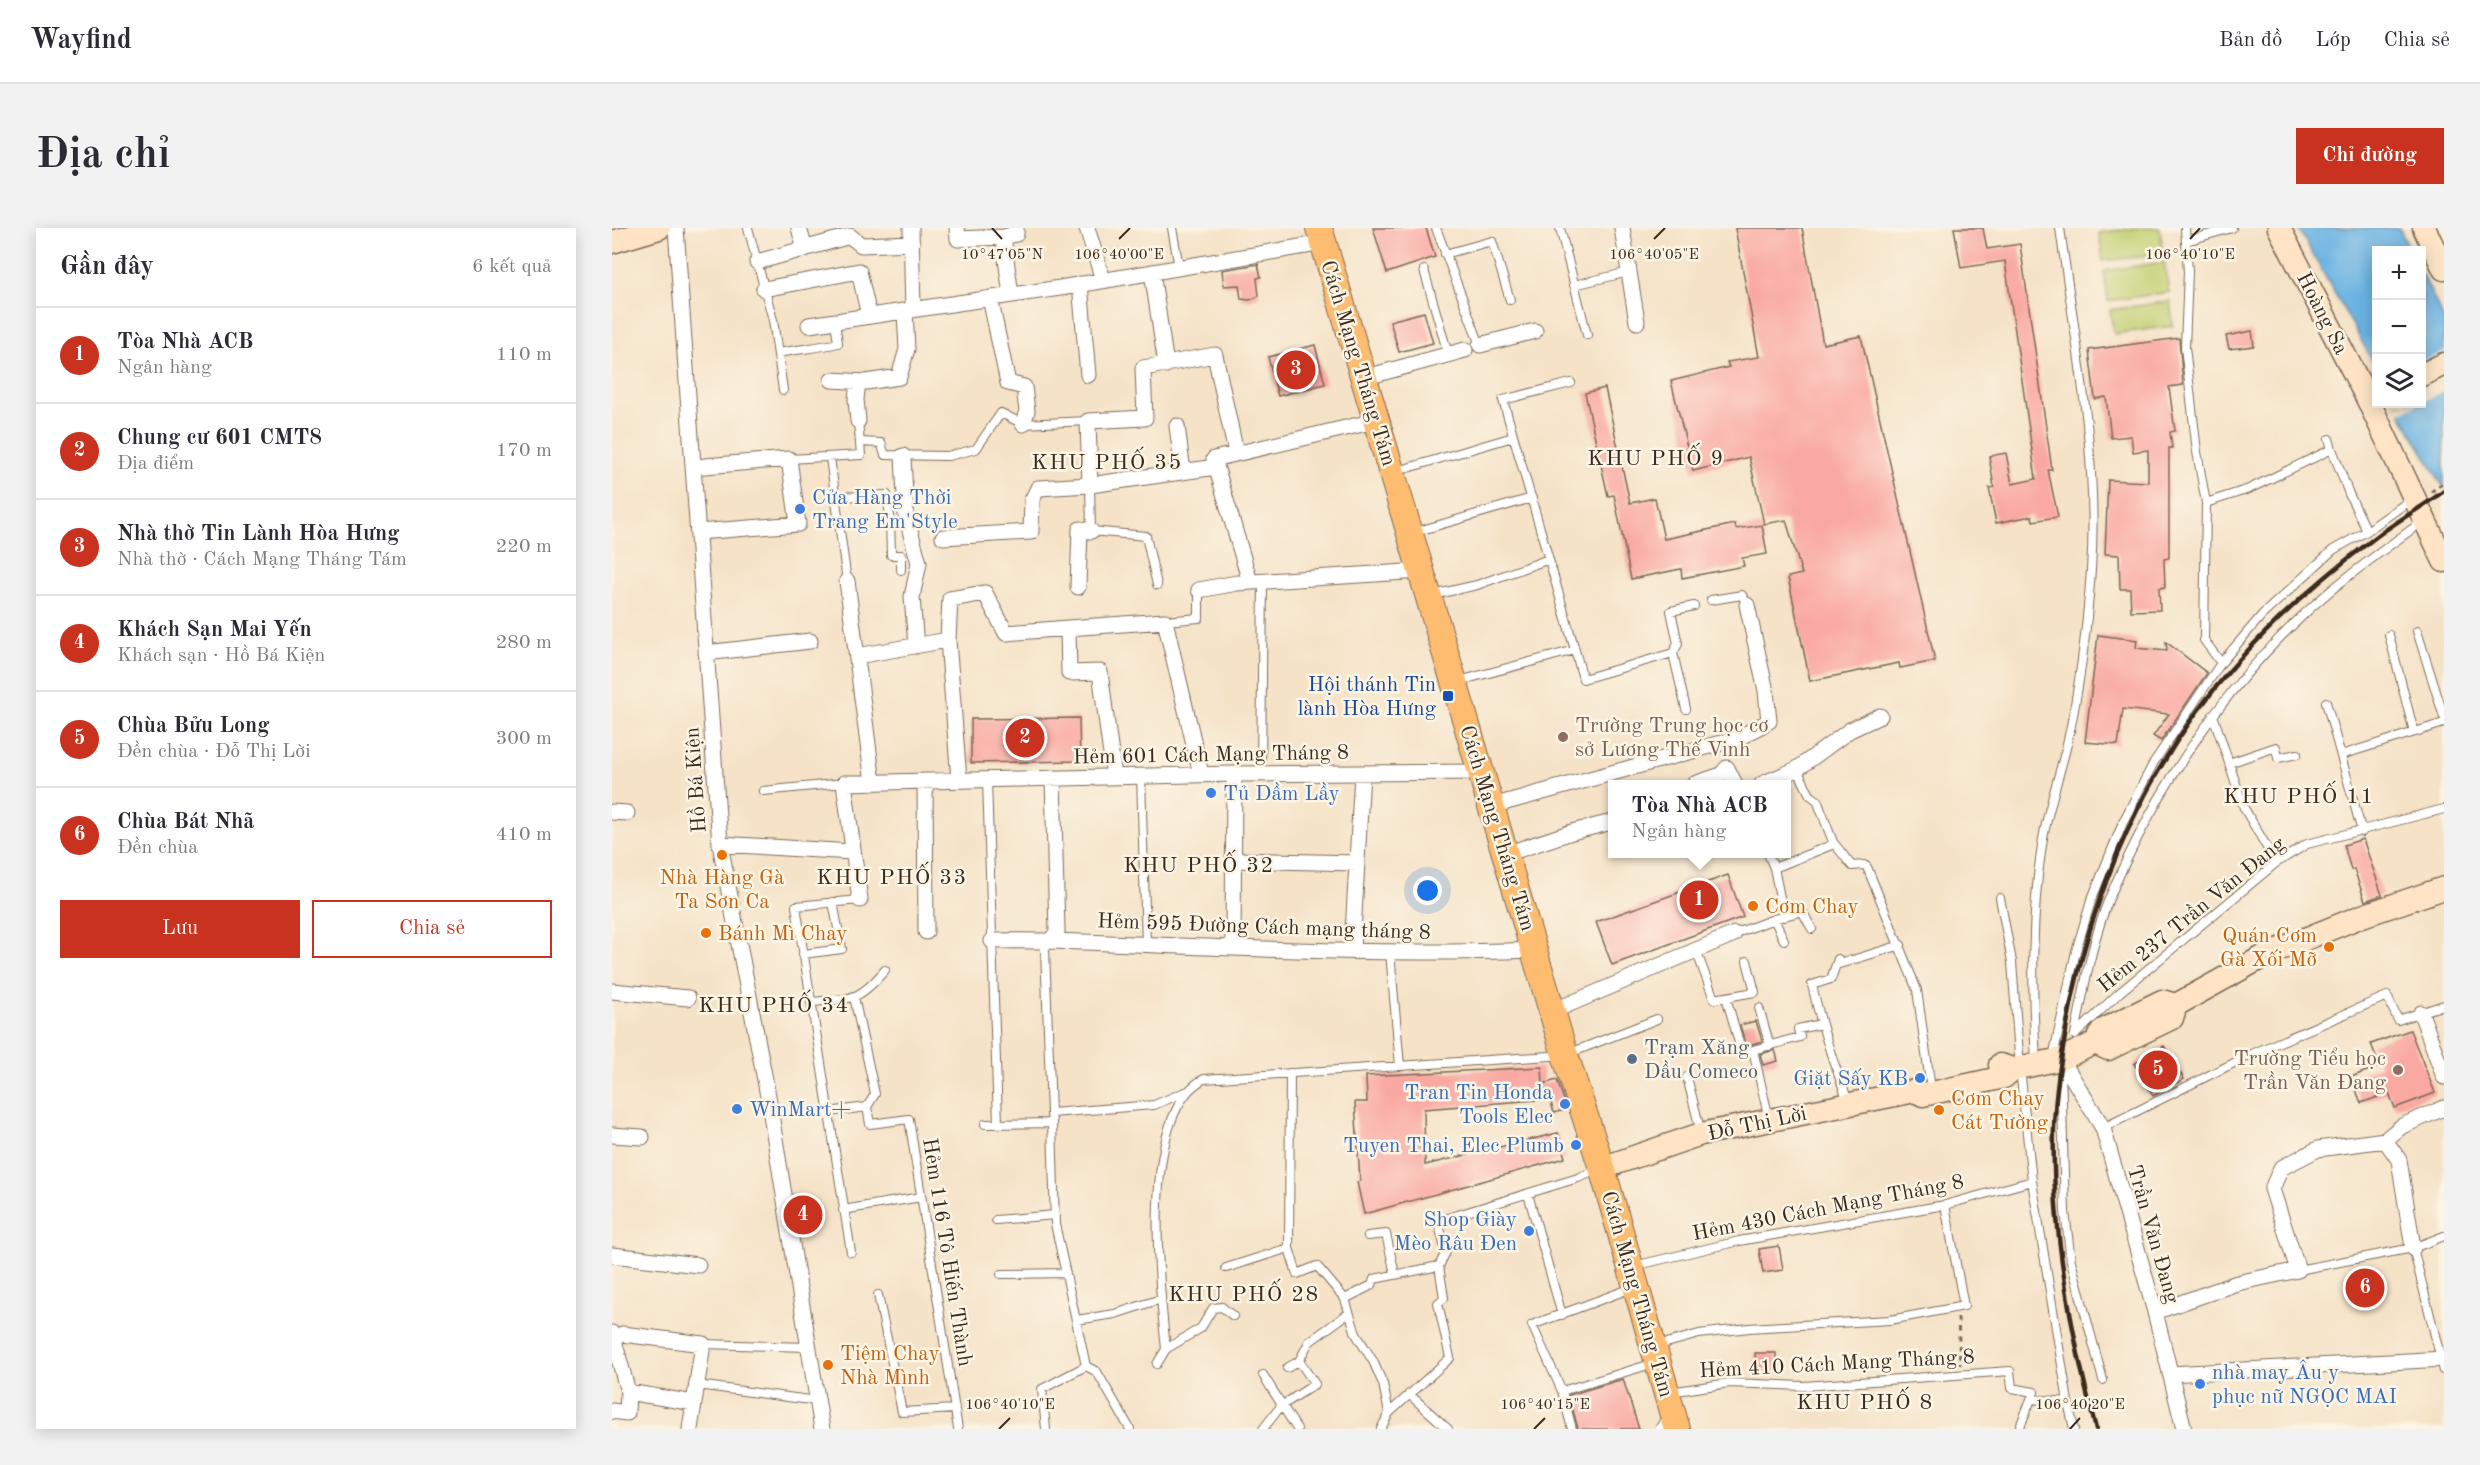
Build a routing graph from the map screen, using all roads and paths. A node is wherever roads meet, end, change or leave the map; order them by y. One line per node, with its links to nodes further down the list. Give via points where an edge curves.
1 (660, 228): 20 (street)
2 (676, 228): 73 (street, Hồ Bá Kiện)
3 (748, 228): 24 (lane)
4 (799, 228): 21 (street)
5 (957, 228): 16 (street, via 958,239)
6 (1086, 228): 29 (street)
7 (1172, 228): 25 (lane)
8 (1436, 228): 22 (lane)
9 (1560, 228): 31 (lane)
10 (1622, 228): 28 (street)
11 (2060, 228): 192 (lane, via 2093,494 2091,571 2079,680 2038,872 2034,966)
12 (2185, 228): 19 (lane)
13 (2232, 228): 19 (lane)
14 (2279, 228): 57 (street, Hoàng Sa)
15 (2424, 228): 23 (street)
16 (1010, 232): 33 (street)
17 (1321, 235): 25 (street); 50 (main road, Cách Mạng Tháng Tám)
18 (911, 236): 21 (street, via 861,245 850,236); 36 (street)
19 (2186, 241): 82 (lane, via 2185,347)
20 (612, 242)
21 (805, 249): 24 (street)
22 (1445, 254): 35 (lane, via 1492,241); 43 (lane)
23 (2442, 260)
24 (757, 262): 32 (lane)
25 (1179, 267): 27 (street)
26 (1424, 270): 45 (lane)
27 (1152, 272): 29 (street); 47 (street)
28 (1629, 272): 31 (lane); 39 (street)
29 (1103, 280): 30 (street)
30 (1080, 284): 33 (street); 49 (street)
31 (1574, 285): 42 (lane)
32 (764, 289): 37 (street, via 859,272); 44 (lane)
33 (1011, 295): 34 (street)
34 (990, 298): 36 (street); 62 (street, via 1008,383 1023,387 1027,411)
35 (1510, 300)
36 (909, 310): 37 (street); 53 (street, via 908,350 899,377)
37 (869, 316): 38 (street)
38 (835, 321): 40 (street); 44 (lane, via 838,343)
39 (1637, 322)
40 (809, 325)
41 (1535, 331): 43 (street)
42 (1587, 334)
43 (1473, 347): 45 (street)
44 (778, 353): 56 (lane)
45 (1448, 354): 50 (street)
46 (2444, 364): 48 (street)
47 (1166, 365): 59 (street, via 1143,368 1145,418); 68 (street, via 1215,355)
48 (2426, 373)
49 (1088, 375)
50 (1363, 378): 61 (main road, Cách Mạng Tháng Tám)
51 (2444, 378): 55 (street)
52 (832, 380): 53 (street)
53 (858, 382): 60 (street)
54 (1571, 382): 64 (lane, via 1503,400)
55 (2426, 387)
56 (783, 390)
57 (2372, 391)
58 (2381, 408): 81 (street, Hoàng Sa)
59 (1088, 420): 62 (lane); 77 (street)
60 (858, 421): 66 (lane)
61 (1375, 421): 68 (street); 75 (main road, Cách Mạng Tháng Tám)
62 (1023, 424): 69 (lane, via 1001,413 976,449 948,456)
63 (1177, 426): 74 (street)
64 (1514, 437): 75 (lane); 80 (lane)
65 (2329, 439): 67 (lane)
66 (860, 442): 69 (lane, via 881,443 885,455); 70 (lane, via 861,455)
67 (2332, 448): 82 (lane, via 2249,489); 85 (lane)
68 (1236, 453): 72 (street, via 1214,459)
69 (903, 456): 108 (street, via 906,516 919,562 912,597)
70 (830, 458): 71 (lane); 79 (lane)
71 (789, 459): 73 (street); 86 (street, via 798,524)
72 (1216, 466): 74 (street); 94 (street, via 1240,548)
73 (693, 467): 86 (street, Hồ Bá Kiện)
74 (1183, 472): 77 (street)
75 (1391, 473): 87 (main road, Cách Mạng Tháng Tám)
76 (2444, 482): 78 (path)
77 (1090, 485): 84 (lane); 88 (street, via 1038,488 1032,500 1031,532)
78 (2436, 488)
79 (835, 496): 91 (lane, via 887,495 891,555 901,555); 93 (lane)
80 (1532, 498): 87 (lane); 89 (lane)
81 (2414, 498): 83 (street, Hoàng Sa); 85 (lane)
82 (2206, 503): 113 (lane, via 2204,640)
83 (2425, 520): 90 (street, Hoàng Sa); 117 (lane, via 2298,619)
84 (1092, 531): 95 (lane, via 1146,536); 96 (street, via 1080,529)
85 (2367, 531): 113 (lane, via 2333,550 2308,571 2262,615)
86 (698, 532): 110 (street, Hồ Bá Kiện)
87 (1409, 533): 92 (main road, Cách Mạng Tháng Tám)
88 (943, 537)
89 (1549, 559): 98 (lane, via 1477,585); 109 (lane)
90 (2444, 561)
91 (901, 570)
92 (1421, 571): 94 (street); 98 (main road, Cách Mạng Tháng Tám)
93 (847, 581): 112 (street)
94 (1257, 581): 97 (street); 127 (lane)
95 (1157, 585)
96 (1078, 587)
97 (1199, 590): 102 (lane, via 1199,618)
98 (1428, 596): 114 (main road, Cách Mạng Tháng Tám)
99 (1711, 600): 100 (lane, via 1742,595)
100 (1747, 605): 143 (street, via 1769,722 1739,738)
101 (1694, 606): 111 (lane, via 1671,611 1678,644)
102 (1165, 621): 103 (street); 129 (street)
103 (1068, 628): 106 (street, via 1006,633 985,593 950,599); 132 (street, via 1069,673 1100,672)
104 (2417, 631): 119 (lane)
105 (2389, 635): 121 (lane)
106 (948, 640): 108 (street); 134 (street)
107 (810, 641): 110 (street)
108 (916, 646): 112 (street)
109 (1575, 651): 111 (lane, via 1583,679); 114 (lane)
110 (706, 653): 147 (street, Hồ Bá Kiện)
111 (1672, 653): 116 (lane)
112 (857, 656): 141 (street)
113 (2222, 663): 192 (lane, via 2154,762 2107,858 2076,951)
114 (1455, 682): 126 (main road, Cách Mạng Tháng Tám)
115 (2326, 702): 123 (lane)
116 (1686, 709)
117 (2213, 715): 124 (lane); 192 (lane, via 2154,807 2104,911 2087,971)
118 (1880, 716): 125 (street, via 1850,730)
119 (2444, 717)
120 (2444, 723): 121 (lane)
121 (2414, 732): 123 (lane)
122 (2297, 754): 124 (lane, via 2278,758 2276,747)
123 (2340, 755): 146 (lane)
124 (2229, 763): 154 (lane, via 2244,808)
125 (1797, 769): 138 (street); 148 (lane, via 1809,795 1817,800)
126 (1482, 772): 128 (street, Hẻm 601 Cách Mạng Tháng 8); 143 (main road, Cách Mạng Tháng Tám)
127 (1261, 773): 128 (street, Hẻm 601 Cách Mạng Tháng 8); 130 (street, Hẻm 601 Cách Mạng Tháng 8)
128 (1362, 773): 153 (street)
129 (1201, 774): 130 (street, Hẻm 601 Cách Mạng Tháng 8); 131 (street, Hẻm 601 Cách Mạng Tháng 8)
130 (1234, 774): 152 (street, Hẻm 595 Đường Cách mạng tháng 8)
131 (1141, 776): 132 (street, Hẻm 601 Cách Mạng Tháng 8); 168 (lane, Hẻm 595 Đường Cách mạng tháng 8)
132 (1114, 777): 133 (street, Hẻm 601 Cách Mạng Tháng 8)
133 (1053, 778): 135 (street, Hẻm 601 Cách Mạng Tháng 8); 165 (street, via 1057,932)
134 (959, 780): 135 (street, Hẻm 601 Cách Mạng Tháng 8); 139 (street, Hẻm 601 Cách Mạng Tháng 8)
135 (987, 780): 167 (lane)
136 (1706, 780): 137 (street, via 1721,775 1727,768)
137 (1733, 780)
138 (1771, 780)
139 (925, 781): 141 (street, Hẻm 601 Cách Mạng Tháng 8); 163 (street)
140 (844, 783): 141 (street, Hẻm 601 Cách Mạng Tháng 8); 142 (lane, Hẻm 601 Cách Mạng Tháng 8); 149 (street)
141 (873, 783)
142 (762, 791)
143 (1492, 806): 150 (main road, Cách Mạng Tháng Tám)
144 (2444, 809): 146 (lane, Hẻm 237 Trần Văn Đang)
145 (1608, 823): 150 (street)
146 (2362, 832): 154 (lane, Hẻm 237 Trần Văn Đang, via 2307,844)
147 (720, 844): 149 (street); 246 (street, Hồ Bá Kiện, via 768,1096)
148 (1834, 844): 155 (lane); 169 (lane, via 1855,867 1867,867)
149 (852, 852): 158 (street)
150 (1506, 854): 171 (main road, Cách Mạng Tháng Tám)
151 (1770, 858): 155 (lane)
152 (1234, 860): 153 (street); 170 (street, Hẻm 595 Đường Cách mạng tháng 8)
153 (1357, 862): 173 (street)
154 (2276, 862): 192 (lane, Hẻm 237 Trần Văn Đang, via 2119,993)
155 (1774, 868): 160 (lane)
156 (2444, 888): 192 (street, Đỗ Thị Lời, via 2268,954 2176,1005 2162,1001)
157 (2000, 898): 192 (lane, via 2012,962)
158 (860, 900): 159 (lane)
159 (833, 902): 175 (lane, via 796,906); 175 (lane, via 842,949)
160 (1784, 917): 161 (lane); 162 (lane, via 1802,911)
161 (1774, 919): 164 (lane); 166 (lane)
162 (1812, 929)
163 (926, 932)
164 (1734, 934): 172 (street)
165 (1051, 940): 167 (street, Hẻm 595 Đường Cách mạng tháng 8); 168 (street, Hẻm 595 Đường Cách mạng tháng 8); 203 (lane, via 1045,948)
166 (1784, 940)
167 (992, 941): 205 (lane)
168 (1146, 944): 170 (street, Hẻm 595 Đường Cách mạng tháng 8)
169 (1900, 945): 188 (lane, via 1837,962 1831,979 1812,985); 197 (lane, via 1917,990)
170 (1233, 948): 173 (street, Hẻm 595 Đường Cách mạng tháng 8)
171 (1534, 950): 174 (street, Hẻm 595 Đường Cách mạng tháng 8); 185 (main road, Cách Mạng Tháng Tám)
172 (1696, 950): 181 (lane, via 1714,999); 185 (street)
173 (1352, 951): 174 (street, Hẻm 595 Đường Cách mạng tháng 8)
174 (1390, 952): 193 (lane)
175 (803, 954): 182 (lane)
176 (1747, 961): 181 (lane, via 1755,992)
177 (885, 970): 179 (lane, via 866,992)
178 (612, 991): 180 (street)
179 (854, 997): 182 (lane); 200 (lane, via 874,1094)
180 (688, 998)
181 (1726, 998): 190 (lane, via 1742,1053)
182 (811, 1002): 202 (lane)
183 (2444, 1005): 186 (lane)
184 (1759, 1008): 189 (lane)
185 (1553, 1011): 191 (main road, Cách Mạng Tháng Tám)
186 (2421, 1014): 196 (street); 208 (lane, via 2398,1020 2387,996 2254,1053)
187 (1657, 1019): 191 (lane)
188 (1821, 1024): 189 (lane, via 1798,1029 1800,1037); 199 (lane)
189 (1770, 1046): 190 (lane)
190 (1753, 1050): 204 (lane)
191 (1565, 1055): 193 (lane); 213 (main road, Cách Mạng Tháng Tám)
192 (2053, 1057): 197 (street, Đỗ Thị Lời, via 2004,1077 1923,1095); 208 (street, Trần Văn Ðang); 214 (lane); 257 (lane, via 2070,1251)
193 (1400, 1066): 194 (lane)
194 (1290, 1073): 198 (lane, via 1204,1078); 223 (lane)
195 (1687, 1077): 209 (lane)
196 (2444, 1077)
197 (1922, 1086): 199 (street, Đỗ Thị Lời)
198 (1186, 1091): 203 (lane, via 1154,1105); 236 (lane, via 1172,1114 1162,1158 1157,1234)
199 (1848, 1104): 204 (street, Đỗ Thị Lời)
200 (867, 1107): 202 (lane); 216 (lane, Hẻm 116 Tô Hiến Thành, via 870,1124 909,1119)
201 (2444, 1108): 212 (street, via 2402,1126)
202 (828, 1112): 218 (lane)
203 (1051, 1113): 206 (lane)
204 (1770, 1120): 209 (street, Đỗ Thị Lời)
205 (998, 1122): 206 (lane); 207 (lane)
206 (1052, 1123): 219 (lane)
207 (985, 1124)
208 (2103, 1128): 239 (street, Trần Văn Ðang)
209 (1701, 1134): 213 (street, Đỗ Thị Lời)
210 (612, 1135): 211 (street)
211 (642, 1137)
212 (2385, 1140): 224 (street, via 2399,1160); 230 (street, via 2318,1149 2281,1168 2272,1189)
213 (1602, 1168): 215 (lane); 234 (main road, Cách Mạng Tháng Tám)
214 (2032, 1181): 217 (lane, Hẻm 430 Cách Mạng Tháng 8); 265 (lane)
215 (1528, 1194): 228 (lane, via 1438,1221 1446,1252); 241 (lane)
216 (921, 1197): 218 (lane); 267 (lane, Hẻm 116 Tô Hiến Thành)
217 (1945, 1204): 234 (lane, Hẻm 430 Cách Mạng Tháng 8, via 1739,1241); 238 (lane)
218 (843, 1210): 225 (lane)
219 (1055, 1215): 220 (lane); 231 (lane)
220 (996, 1220)
221 (1368, 1236): 233 (lane, via 1386,1234)
222 (2444, 1236): 224 (lane)
223 (1289, 1248): 229 (lane); 237 (lane, via 1297,1275 1317,1266)
224 (2414, 1248): 230 (lane); 250 (lane)
225 (851, 1252)
226 (612, 1255): 227 (street)
227 (698, 1266)
228 (1439, 1266): 233 (lane); 261 (lane, via 1444,1298 1438,1303 1450,1359)
229 (1226, 1268)
230 (2298, 1270): 239 (street, via 2237,1283)
231 (1066, 1273): 232 (lane); 243 (lane)
232 (1001, 1274)
233 (1395, 1274): 237 (lane, via 1374,1279 1372,1285)
234 (1632, 1277): 241 (lane, Hẻm 430 Cách Mạng Tháng 8); 248 (main road, Cách Mạng Tháng Tám)
235 (878, 1295): 267 (lane, via 902,1412)
236 (1161, 1299): 243 (lane, via 1115,1314); 247 (lane)
237 (1345, 1299): 240 (lane)
238 (1961, 1306): 248 (lane, via 1890,1320 1699,1334); 256 (path)
239 (2155, 1312): 254 (street, Trần Văn Ðang)
240 (1349, 1313): 249 (lane, via 1309,1342); 269 (lane, via 1383,1384)
241 (1562, 1315): 259 (lane, Hẻm 430 Cách Mạng Tháng 8, via 1533,1325)
242 (1233, 1316): 247 (lane, via 1222,1307 1213,1308 1201,1328)
243 (1076, 1320): 252 (lane)
244 (617, 1333): 245 (street); 260 (street)
245 (703, 1344): 246 (lane); 258 (street)
246 (809, 1347): 263 (street, Hồ Bá Kiện)
247 (1166, 1349): 251 (lane)
248 (1654, 1355): 259 (lane); 270 (main road, Cách Mạng Tháng Tám)
249 (1299, 1361): 253 (lane); 266 (lane, via 1315,1384)
250 (2443, 1363): 254 (street)
251 (1157, 1364)
252 (1086, 1366): 274 (lane, via 1042,1389); 275 (lane, via 1097,1372)
253 (1287, 1368)
254 (2170, 1374): 283 (street, Trần Văn Ðang)
255 (1263, 1375): 266 (lane)
256 (1960, 1375): 262 (lane, Hẻm 410 Cách Mạng Tháng 8, via 2010,1371 2012,1388 2034,1392); 270 (lane, Hẻm 410 Cách Mạng Tháng 8, via 1804,1386 1729,1383)
257 (2103, 1380)
258 (697, 1385): 263 (lane); 264 (street)
259 (1562, 1391): 280 (lane)
260 (628, 1392): 264 (street); 268 (street, via 627,1413)
261 (1409, 1394): 269 (lane); 279 (lane)
262 (2031, 1399): 265 (lane); 281 (lane)
263 (818, 1401): 272 (street, Hồ Bá Kiện)
264 (694, 1402): 271 (street)
265 (2068, 1402): 282 (lane)
266 (1281, 1406): 276 (lane); 277 (lane)
267 (955, 1409): 273 (lane, Hẻm 116 Tô Hiến Thành)
268 (612, 1411)
269 (1389, 1413): 278 (lane)
270 (1668, 1416)
271 (690, 1429)
272 (822, 1429)
273 (958, 1429)
274 (1046, 1429)
275 (1130, 1429)
276 (1263, 1429)
277 (1297, 1429)
278 (1381, 1429)
279 (1448, 1429)
280 (1572, 1429)
281 (2019, 1429)
282 (2074, 1429)
283 (2184, 1429)

